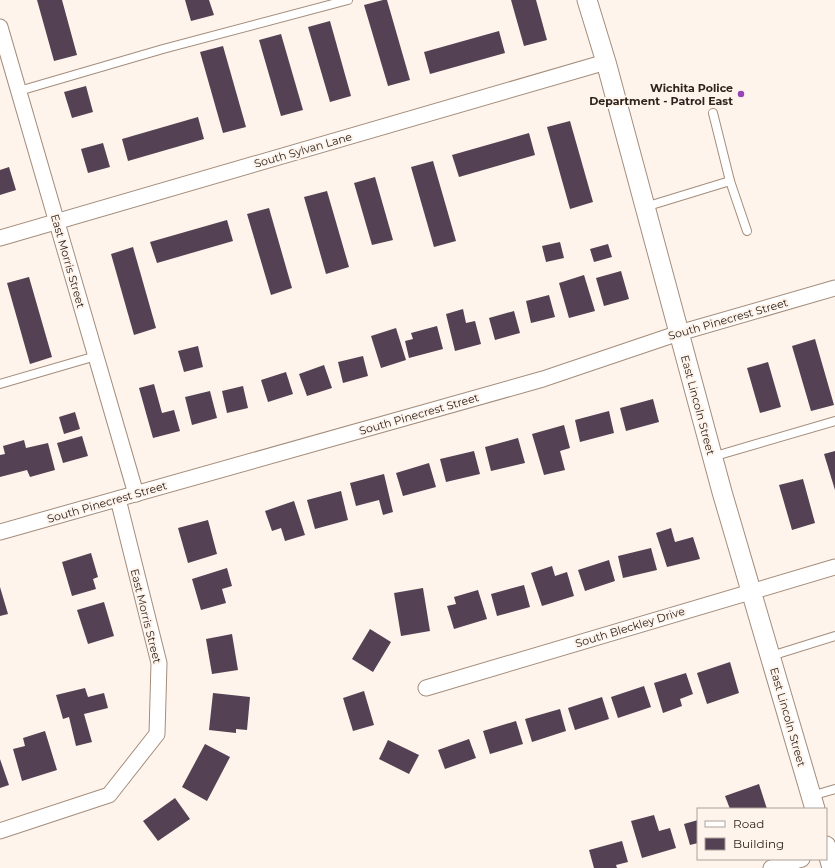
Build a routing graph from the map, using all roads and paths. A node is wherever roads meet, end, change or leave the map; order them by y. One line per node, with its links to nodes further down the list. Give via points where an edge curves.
1 (348, 0): 5 (lane, via 163,49)
2 (587, 0): 4 (street, East Lincoln Street)
3 (0, 27): 5 (street, East Morris Street)
4 (606, 62): 8 (street, East Lincoln Street); 9 (street, South Sylvan Lane)
5 (19, 91): 9 (street, East Morris Street)
6 (714, 113): 7 (lane)
7 (730, 181): 8 (lane); 10 (lane)
8 (645, 207): 13 (street, East Lincoln Street)
9 (57, 222): 11 (street, South Sylvan Lane); 14 (street, East Morris Street)
10 (747, 231)
11 (0, 238)
12 (835, 288): 13 (street, South Pinecrest Street)
13 (679, 333): 17 (street, East Lincoln Street); 18 (street, South Pinecrest Street, via 543,379)
14 (96, 356): 15 (lane); 18 (street, East Morris Street)
15 (0, 384)
16 (835, 421): 17 (lane)
17 (712, 457): 22 (street, East Lincoln Street)
18 (136, 494): 19 (street, South Pinecrest Street)
19 (118, 499): 20 (street, South Pinecrest Street); 28 (street, East Morris Street, via 160,663 157,734 109,795)
20 (0, 532)
21 (835, 567): 22 (street, South Bleckley Drive)
22 (752, 591): 24 (street, East Lincoln Street); 25 (street, South Bleckley Drive)
23 (835, 636): 24 (lane)
24 (771, 656): 27 (street, East Lincoln Street)
25 (426, 688)
26 (835, 789): 27 (lane)
27 (813, 802)
28 (0, 831)
29 (799, 860): 30 (street)
30 (771, 868)

